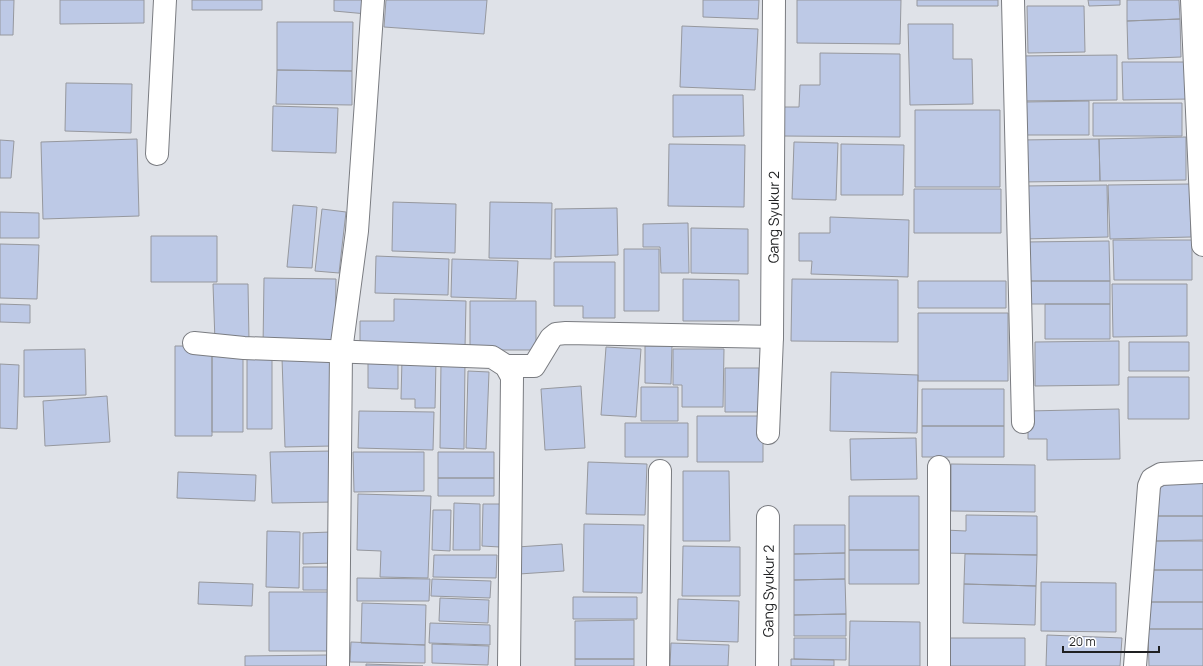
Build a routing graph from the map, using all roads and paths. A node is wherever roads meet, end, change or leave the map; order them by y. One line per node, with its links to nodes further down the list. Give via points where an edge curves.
1 (165, 0): 6 (street)
2 (373, 0): 10 (street, via 357,231)
3 (774, 0): 8 (street, Gang Syukur 2)
4 (1013, 0): 12 (street)
5 (1192, 0): 7 (street)
6 (157, 154)
7 (1203, 245)
8 (772, 337): 11 (street, via 556,334 534,366); 13 (street, Gang Syukur 2)
9 (194, 343): 10 (street, via 244,348)
10 (341, 351): 11 (street, via 492,357); 18 (street)
11 (506, 366): 19 (street, via 512,377)
12 (1023, 422)
13 (768, 433)
14 (939, 467): 22 (street)
15 (660, 471): 20 (street)
16 (1203, 472): 23 (street, via 1161,474 1152,479 1149,486)
17 (768, 517): 21 (street, Gang Syukur 2)
18 (338, 666)
19 (509, 666)
20 (658, 666)
21 (767, 666)
22 (939, 666)
23 (1135, 666)

